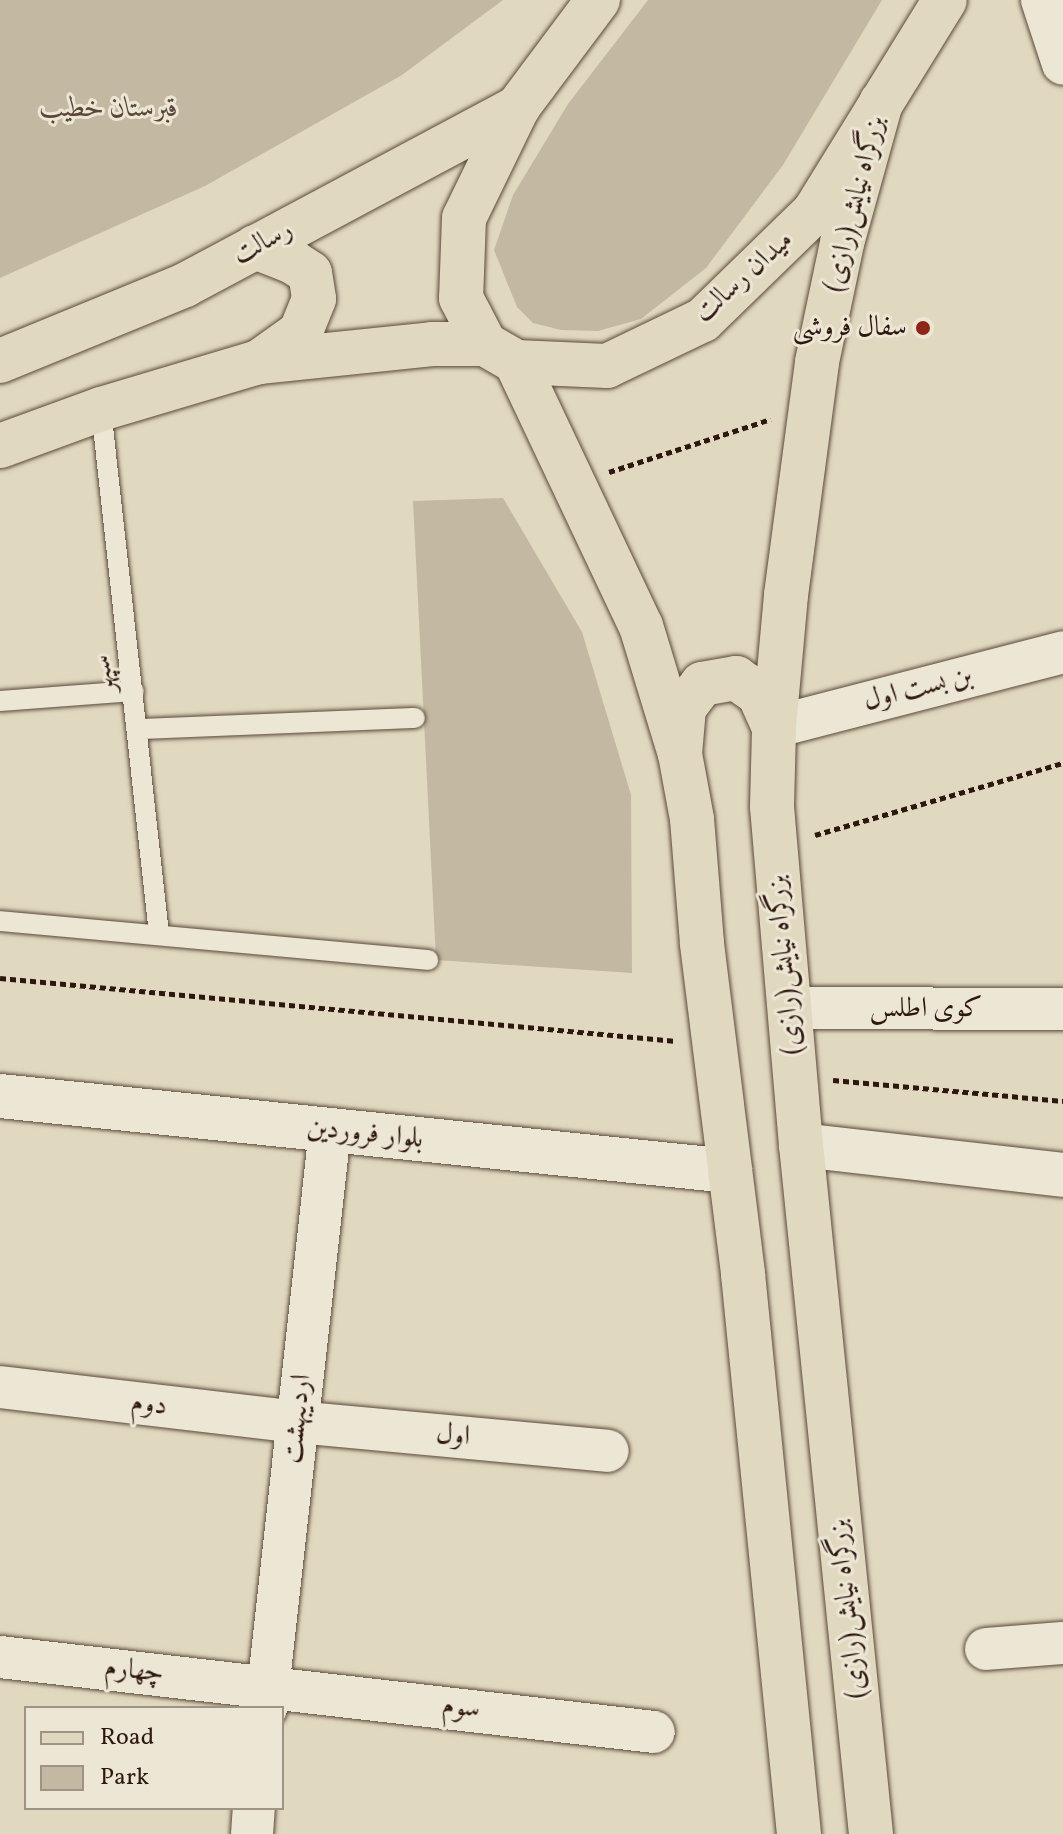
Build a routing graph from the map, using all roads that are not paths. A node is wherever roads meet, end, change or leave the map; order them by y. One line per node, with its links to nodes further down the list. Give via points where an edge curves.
1 (598, 0): 7 (main road)
2 (965, 0): 4 (main road)
3 (1042, 0): 5 (street)
4 (938, 13): 6 (main road, میدان رسالت)
5 (1063, 64)
6 (881, 102): 9 (main road, میدان رسالت, via 814,212 703,320 607,366); 18 (main road, بزرگراه نیایش(رازی), via 842,243 817,362)
7 (518, 107): 8 (main road, رسالت); 9 (main road, via 464,218 461,298)
8 (255, 247): 10 (main road, رسالت, via 185,285); 11 (main road, via 310,273 314,299 301,332)
9 (501, 353): 11 (main road, via 432,344); 20 (main road, via 576,488 641,626)
10 (0, 361)
11 (259, 362): 12 (main road)
12 (101, 409): 13 (main road); 15 (lane, سپهر)
13 (0, 446)
14 (1063, 652): 18 (street, بن بست اول)
15 (134, 691): 16 (lane); 19 (lane, سپهر)
16 (0, 701)
17 (415, 718): 19 (lane)
18 (774, 727): 20 (main road, via 759,694 736,678 702,684 684,708); 24 (main road, بزرگراه نیایش(رازی), via 775,846)
19 (139, 729): 22 (lane, سپهر)
20 (680, 754): 29 (main road, via 692,819)
21 (0, 921): 22 (lane)
22 (159, 934): 23 (lane)
23 (428, 960)
24 (789, 1008): 25 (street, کوی اطلس); 28 (main road, بزرگراه نیایش(رازی))
25 (1063, 1009)
26 (0, 1096): 27 (street, بلوار فروردین)
27 (330, 1130): 29 (street, بلوار فروردین); 32 (street, اردیبهشت)
28 (801, 1145): 30 (street); 42 (main road, بزرگراه نیایش(رازی))
29 (730, 1171): 41 (main road)
30 (1063, 1175)
31 (0, 1387): 32 (street, دوم)
32 (297, 1422): 33 (street, اول); 37 (street, اردیبهشت)
33 (608, 1451)
34 (1063, 1643): 35 (street)
35 (986, 1649)
36 (0, 1657): 37 (street, چهارم)
37 (267, 1697): 38 (street, سوم)
38 (654, 1732)
39 (254, 1810): 40 (street)
40 (252, 1834)
41 (799, 1834)
42 (871, 1834)

